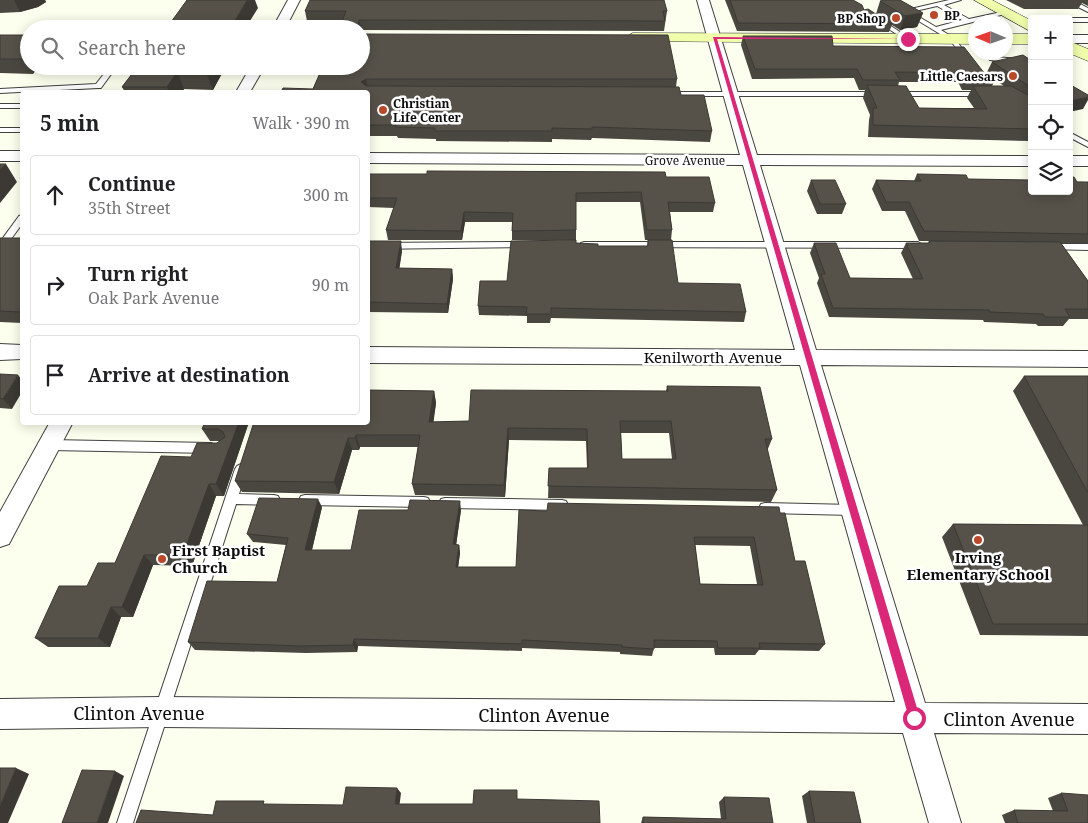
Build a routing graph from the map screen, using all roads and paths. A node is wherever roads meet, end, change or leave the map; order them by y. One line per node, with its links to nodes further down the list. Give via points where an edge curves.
1 (294, 0): 11 (street)
2 (703, 0): 18 (street)
3 (958, 0): 6 (lane)
4 (981, 0): 8 (street)
5 (1067, 0): 7 (lane)
6 (938, 4): 14 (lane); 16 (lane, via 905,10)
7 (1088, 10)
8 (1006, 13): 10 (lane); 15 (street)
9 (868, 14): 19 (lane)
10 (996, 15)
11 (283, 20)
12 (1073, 20): 13 (lane)
13 (1088, 20)
14 (968, 21): 16 (lane)
15 (1028, 23)
16 (935, 29): 20 (lane)
17 (616, 38): 18 (street)
18 (714, 38): 19 (street); 39 (street)
19 (908, 39): 20 (street)
20 (952, 39): 21 (street); 30 (lane)
21 (968, 39)
22 (1013, 39): 23 (street)
23 (1028, 39)
24 (1073, 39): 25 (street)
25 (1088, 40)
26 (1073, 48): 27 (street)
27 (1088, 56)
28 (1013, 60): 29 (lane)
29 (1028, 64)
30 (974, 67)
31 (107, 75): 33 (lane)
32 (253, 75): 35 (street)
33 (96, 89): 34 (lane)
34 (48, 90)
35 (245, 90)
36 (0, 91): 37 (lane)
37 (20, 91)
38 (652, 94): 39 (lane)
39 (731, 94): 40 (lane); 50 (street)
40 (996, 94)
41 (0, 106): 42 (lane)
42 (20, 106)
43 (0, 130): 44 (lane)
44 (20, 130)
45 (1073, 136): 46 (lane)
46 (1088, 145)
47 (0, 156): 48 (street)
48 (20, 156)
49 (370, 158): 50 (street, Grove Avenue)
50 (750, 161): 51 (street, Grove Avenue); 55 (street)
51 (1028, 161)
52 (1073, 161): 53 (street)
53 (1088, 161)
54 (20, 221): 61 (lane)
55 (775, 244): 57 (lane); 58 (lane); 66 (street)
56 (536, 245): 59 (lane)
57 (576, 245)
58 (932, 245)
59 (370, 246)
60 (1039, 246): 62 (lane)
61 (0, 247)
62 (1088, 247)
63 (0, 352): 64 (street)
64 (20, 352)
65 (370, 354): 66 (street, Kenilworth Avenue)
66 (809, 357): 67 (street, Kenilworth Avenue); 75 (street)
67 (1088, 359)
68 (60, 425): 69 (street)
69 (50, 445): 70 (lane); 76 (street)
70 (224, 448)
71 (245, 456): 72 (lane)
72 (231, 499): 73 (lane); 77 (lane)
73 (577, 505)
74 (755, 508): 75 (lane)
75 (853, 510): 79 (street)
76 (0, 536)
77 (162, 712): 78 (street, Clinton Avenue); 79 (street, Clinton Avenue); 81 (lane)
78 (0, 714)
79 (914, 718): 80 (street, Clinton Avenue); 82 (street)
80 (1088, 719)
81 (125, 823)
82 (945, 823)

